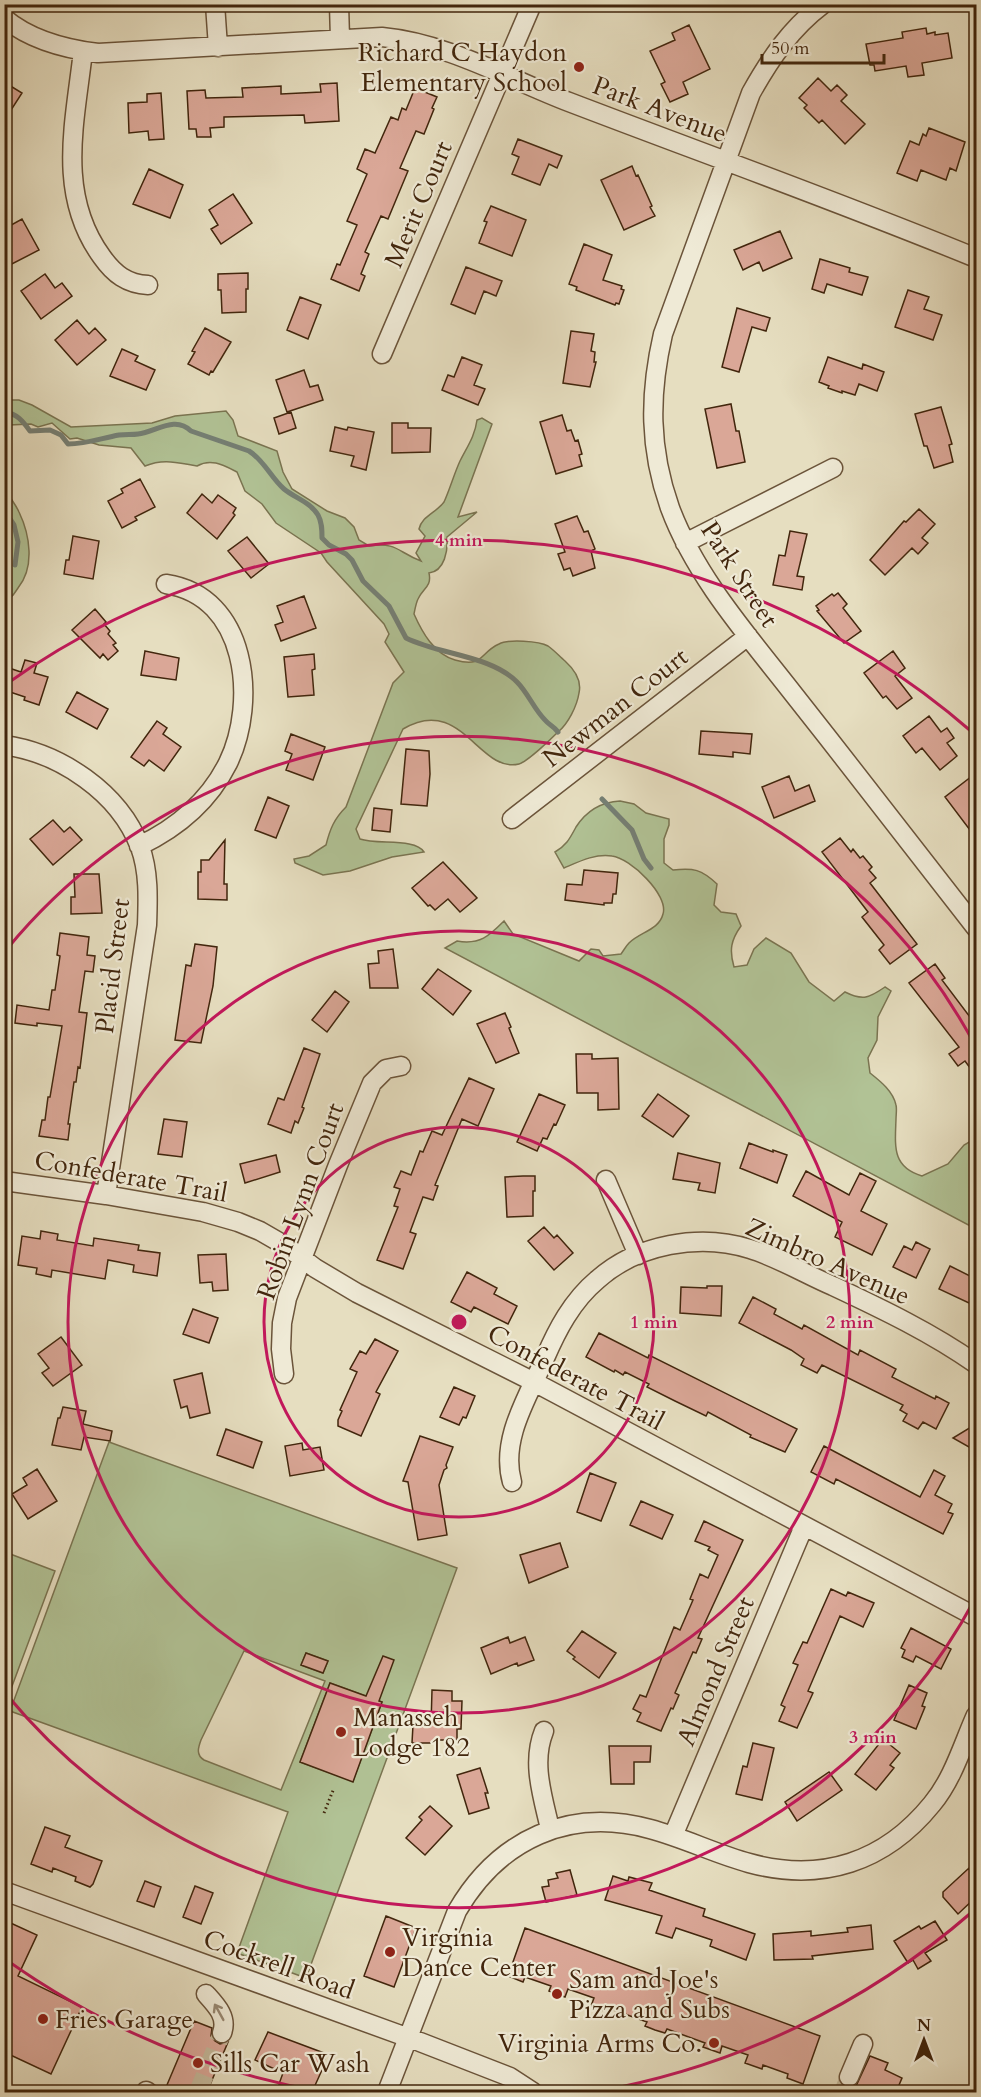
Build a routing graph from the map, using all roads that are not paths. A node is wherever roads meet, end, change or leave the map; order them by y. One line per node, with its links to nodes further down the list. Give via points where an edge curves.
1 (215, 4): 7 (street)
2 (339, 4): 6 (street)
3 (532, 4): 9 (street, Merit Court)
4 (823, 4): 10 (street, Park Street, via 783,42 766,66 751,93)
5 (4, 18): 8 (street, Park Avenue, via 45,41)
6 (340, 39): 7 (street, Park Avenue); 9 (street, Park Avenue, via 407,39)
7 (218, 47): 8 (street, Park Avenue)
8 (83, 51): 12 (street, via 71,158 77,208 96,248 117,274 129,282)
9 (501, 75): 10 (street, Park Avenue); 13 (street, Merit Court)
10 (726, 162): 11 (street, Park Avenue); 15 (street, Park Street, via 663,334 652,395 659,470)
11 (976, 258)
12 (148, 285)
13 (382, 354)
14 (833, 468): 15 (street)
15 (685, 543): 17 (street, Park Street)
16 (166, 584): 20 (street, via 193,591 225,623 242,669 243,717 228,763 202,801 171,829)
17 (748, 636): 19 (street, Newman Court); 21 (street, Park Street)
18 (4, 745): 20 (street, Placid Street, via 49,757 69,767 122,816)
19 (512, 819)
20 (139, 846): 25 (street, Placid Street, via 148,896 147,925)
21 (976, 928)
22 (401, 1066): 27 (street, Robin Lynn Court, via 386,1069 372,1083)
23 (4, 1180): 25 (street, Confederate Trail)
24 (606, 1180): 26 (street)
25 (106, 1195): 27 (street, Confederate Trail, via 220,1216 260,1231)
26 (638, 1255): 28 (street, Zimbro Avenue, via 675,1244 700,1242 751,1249 864,1300); 30 (street, Zimbro Avenue, via 596,1280 575,1303 558,1329)
27 (302, 1257): 29 (street, Robin Lynn Court, via 282,1323); 30 (street, Confederate Trail, via 357,1293)
28 (976, 1364)
29 (284, 1374)
30 (534, 1382): 31 (street, Zimbro Avenue, via 512,1434 508,1468); 32 (street, Confederate Trail)
31 (512, 1482)
32 (804, 1526): 33 (street, Confederate Trail); 37 (street, Almond Street)
33 (976, 1617)
34 (976, 1715): 37 (street, via 933,1803 903,1834 864,1858 824,1870 772,1868)
35 (544, 1731): 36 (street, via 538,1758)
36 (550, 1829): 37 (street, via 586,1822 620,1823); 41 (street, via 507,1852 468,1892)
37 (673, 1836)
38 (4, 1891): 41 (street, Cockrell Road)
39 (206, 1994): 40 (street, one-way to 39, via 223,2016)
40 (222, 2032)
41 (408, 2038): 44 (street); 45 (street, Cockrell Road, via 510,2077)
42 (864, 2044): 43 (street)
43 (849, 2077)
44 (387, 2092)
45 (533, 2092)

